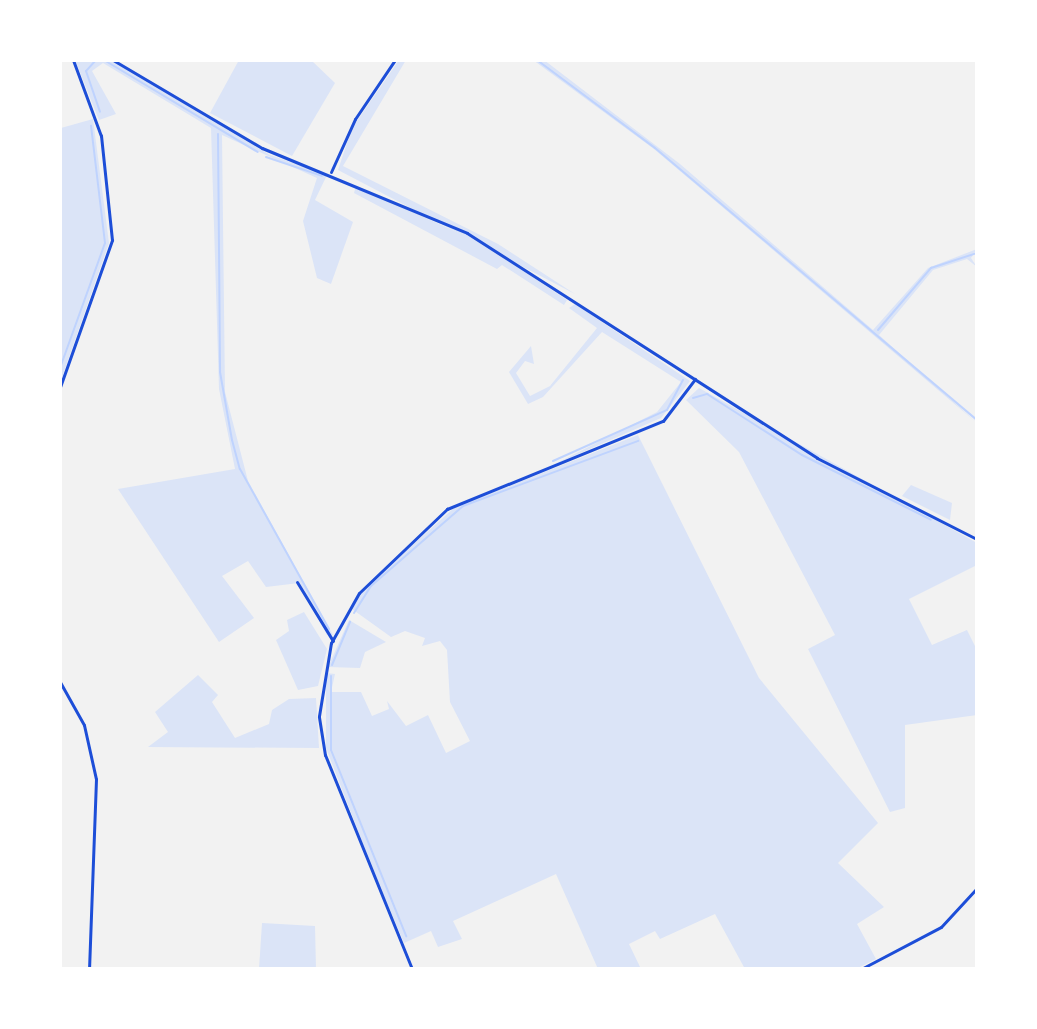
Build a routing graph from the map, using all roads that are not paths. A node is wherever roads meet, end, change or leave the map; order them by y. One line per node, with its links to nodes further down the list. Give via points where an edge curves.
1 (73, 60): 6 (street, via 101,136 112,240)
2 (113, 60): 4 (street, via 262,148)
3 (395, 60): 4 (street, via 355,119)
4 (331, 172): 5 (street, via 467,233)
5 (695, 379): 7 (street, via 817,458); 9 (street, via 663,421 447,509 359,593)
6 (60, 387)
7 (977, 539)
8 (297, 582): 9 (street)
9 (333, 641): 13 (street, via 322,678 325,755)
10 (60, 682): 12 (street, via 84,725 96,779)
11 (977, 888): 14 (street, via 941,927)
12 (89, 969)
13 (412, 969)
14 (861, 969)

